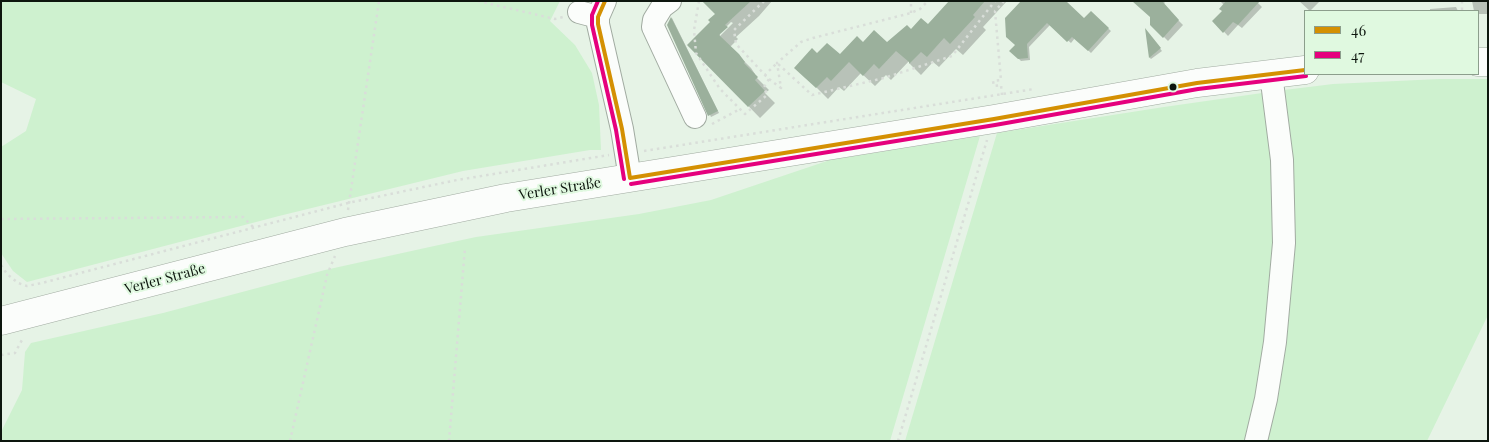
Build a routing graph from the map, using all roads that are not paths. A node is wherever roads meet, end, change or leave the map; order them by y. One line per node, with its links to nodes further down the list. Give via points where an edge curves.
1 (670, 1): 5 (street, via 662,7 653,27)
2 (594, 10): 6 (street)
3 (1304, 70): 4 (main road, Verler Straße)
4 (1272, 74): 6 (main road, Verler Straße, via 1151,91 994,119); 8 (street, via 1282,160 1284,243 1275,342)
5 (695, 117)
6 (628, 166): 7 (main road, Verler Straße, via 534,193 389,222)
7 (1, 321)
8 (1256, 441)

